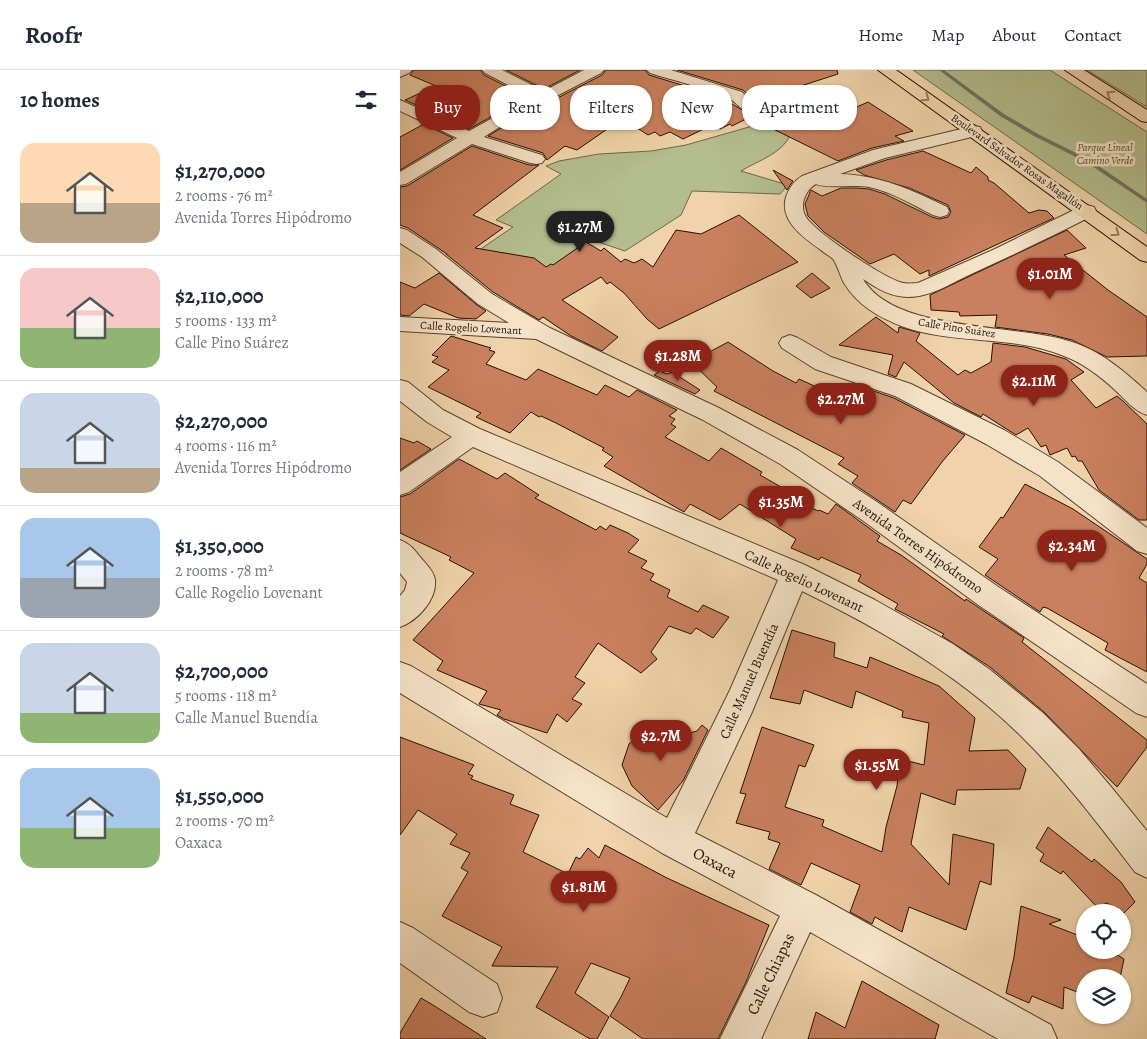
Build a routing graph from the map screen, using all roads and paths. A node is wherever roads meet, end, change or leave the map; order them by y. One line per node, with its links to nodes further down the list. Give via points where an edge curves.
1 (404, 70): 7 (street)
2 (490, 70): 8 (street)
3 (596, 70): 9 (street)
4 (655, 70): 10 (street, via 736,95)
5 (886, 70): 14 (highway, Boulevard Salvador Rosas Magallón, one-way to 14)
6 (1073, 70): 12 (highway, one-way to 6)
7 (400, 72)
8 (520, 85)
9 (560, 87)
10 (742, 101)
11 (400, 105): 15 (street)
12 (1147, 117)
13 (490, 126): 15 (street)
14 (974, 131): 18 (street, via 865,157); 19 (highway, Boulevard Salvador Rosas Magallón)
15 (470, 138): 16 (street); 17 (street)
16 (536, 159)
17 (400, 180)
18 (804, 183): 20 (street, via 845,179 875,182 894,188); 22 (street, Calle Pino Suárez, via 795,199 796,218)
19 (1087, 211): 22 (street, via 922,288 896,288); 23 (highway, Boulevard Salvador Rosas Magallón, one-way to 23)
20 (940, 212)
21 (400, 234): 25 (street, Avenida Torres Hipódromo, via 429,253 485,299)
22 (841, 255): 28 (street, Calle Pino Suárez, via 868,299 889,312 922,324 1064,347 1111,373)
23 (1147, 256)
24 (400, 324): 25 (street, Calle Rogelio Lovenant)
25 (542, 333): 36 (street, Avenida Torres Hipódromo, via 711,414 788,457)
26 (790, 343): 31 (street, via 823,362 903,390 995,437 1049,469)
27 (400, 388): 29 (street, Calle Rogelio Lovenant, via 435,416)
28 (1147, 406)
29 (471, 436): 30 (street); 33 (street, Calle Rogelio Lovenant)
30 (400, 485)
31 (1147, 543)
32 (400, 552): 34 (street, via 421,579 415,600)
33 (795, 574): 37 (street, Calle Manuel Buendía, via 741,701); 38 (street, Calle Rogelio Lovenant, via 932,645 1013,707 1059,752)
34 (400, 614)
35 (400, 676): 37 (street, Oaxaca)
36 (1147, 702)
37 (674, 841): 39 (street, Oaxaca)
38 (1147, 860)
39 (803, 908): 42 (street, Calle Chiapas); 43 (street, Oaxaca)
40 (400, 942): 41 (street)
41 (483, 998)
42 (740, 1039)
43 (1037, 1039)

